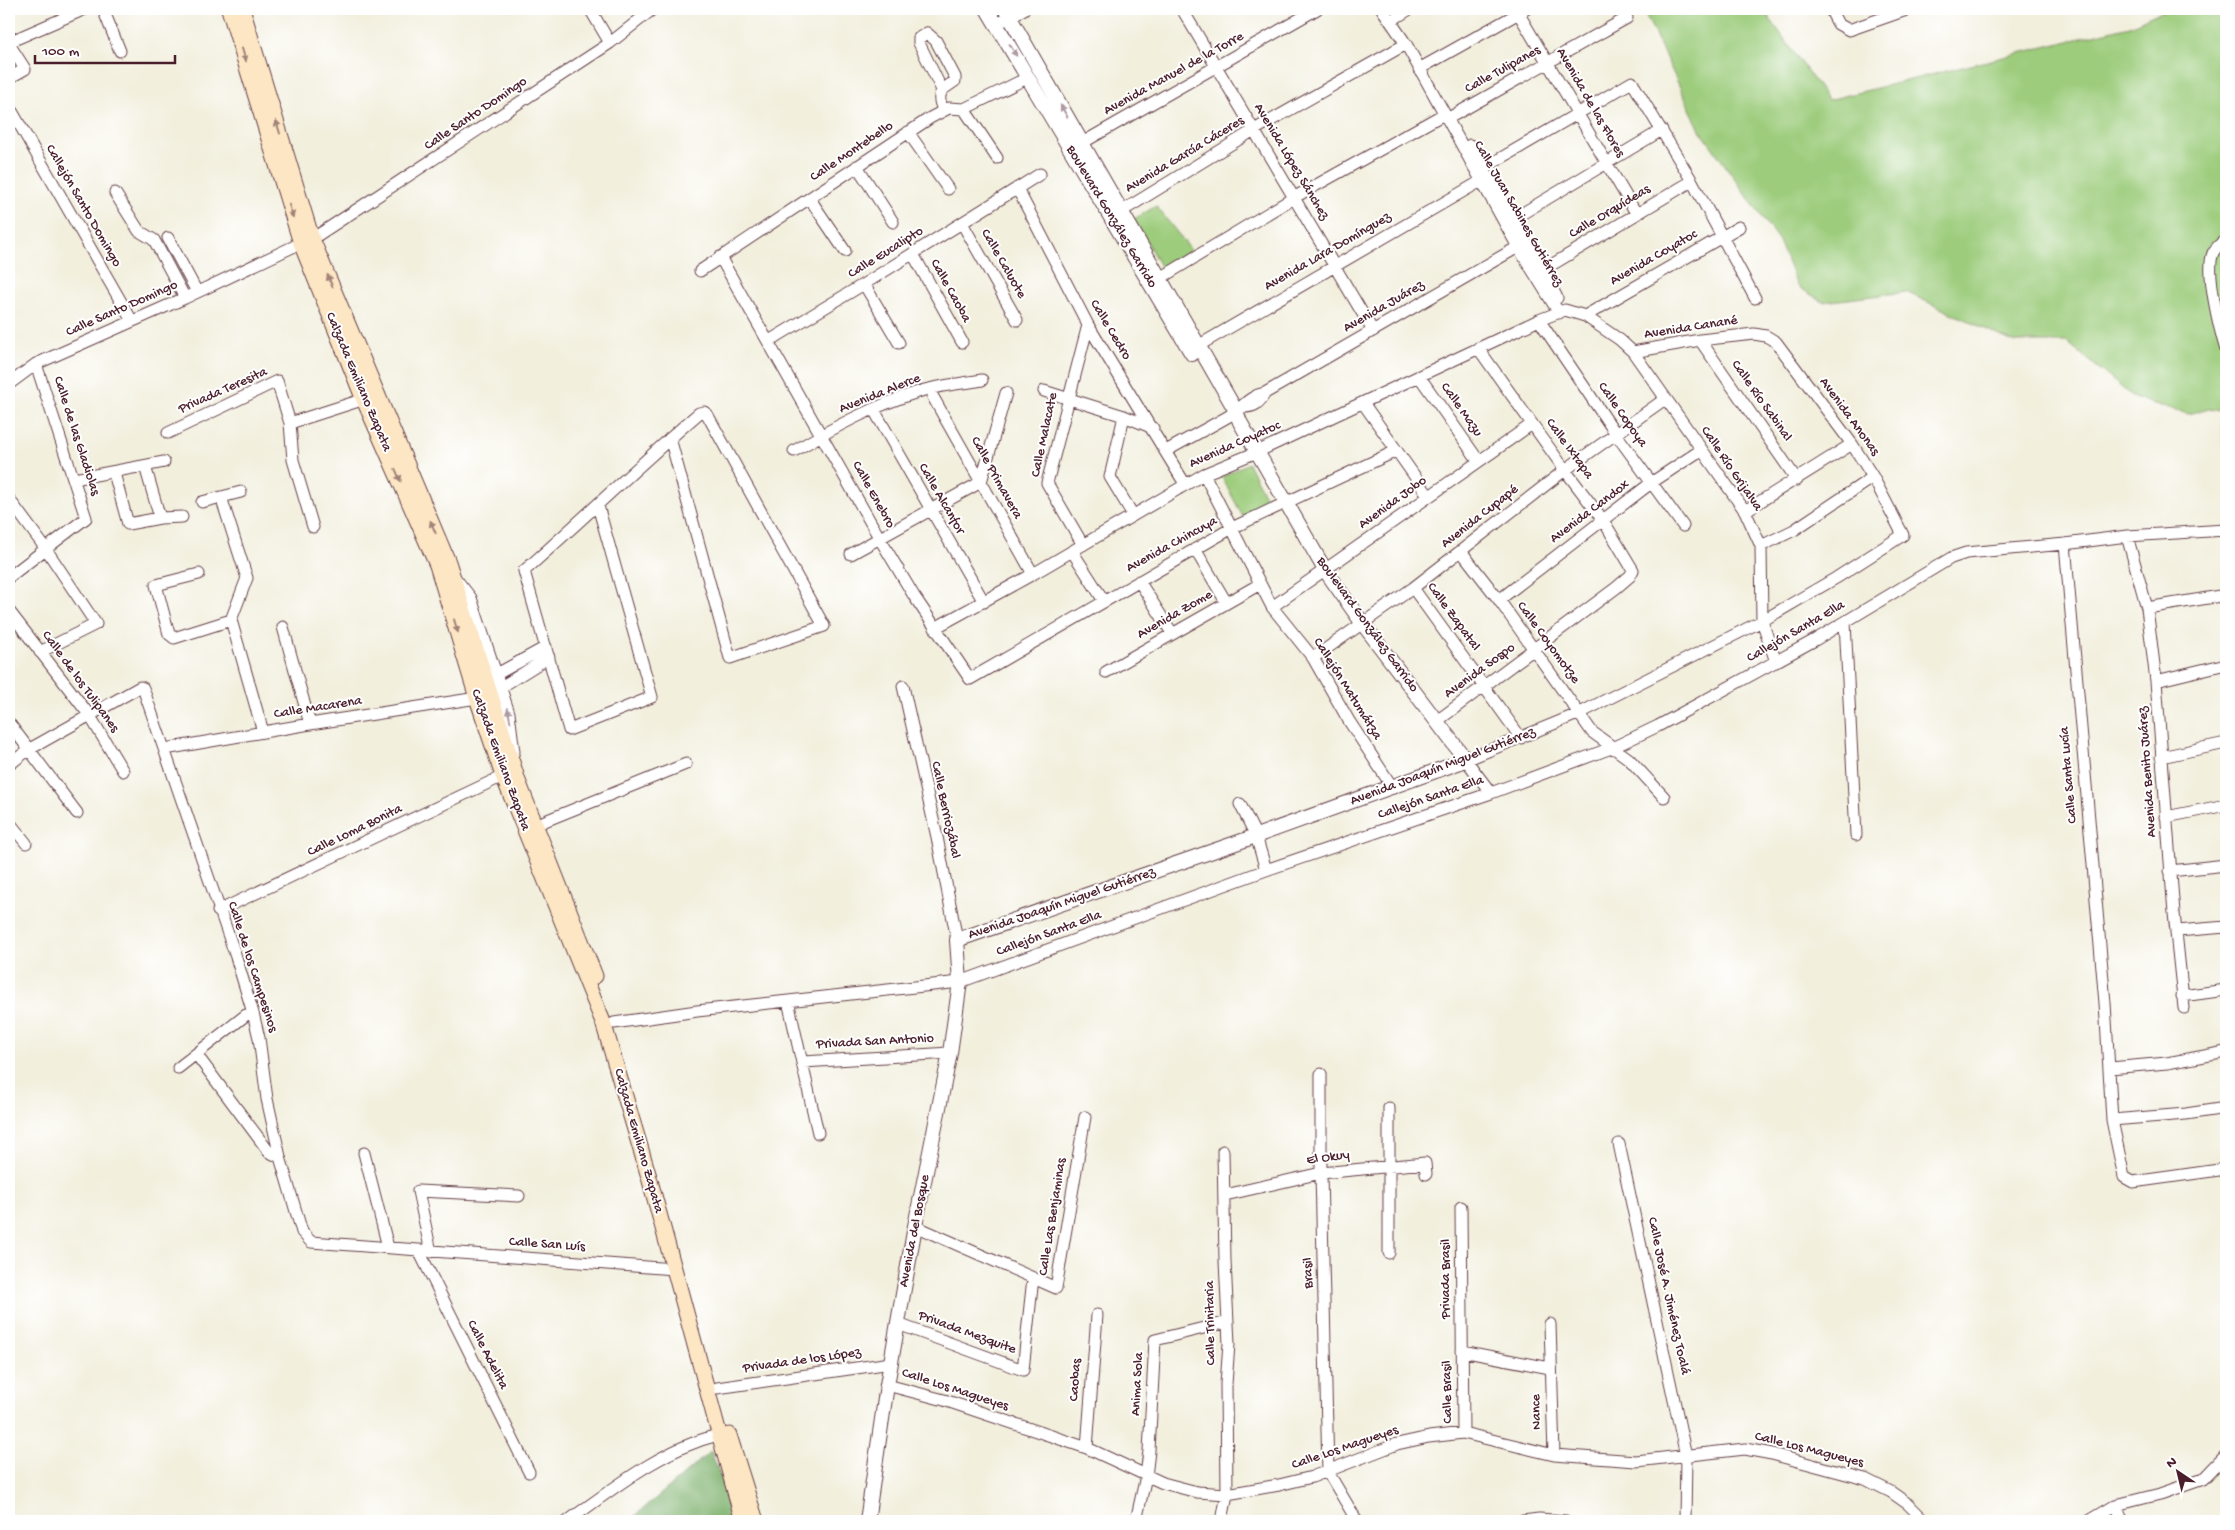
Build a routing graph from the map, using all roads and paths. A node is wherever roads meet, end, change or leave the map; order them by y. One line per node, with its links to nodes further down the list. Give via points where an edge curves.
1 (86, 9): 20 (street)
2 (103, 9): 23 (street)
3 (230, 9): 39 (main road, Calzada Emiliano Zapata, one-way to 39)
4 (242, 9): 39 (main road, Calzada Emiliano Zapata, one-way to 4)
5 (590, 9): 21 (street)
6 (653, 9): 21 (street, Calle Santo Domingo)
7 (987, 9): 19 (street, Boulevard González Garrido)
8 (1024, 9): 16 (street)
9 (1182, 9): 25 (street, Avenida López Sánchez)
10 (1317, 9): 25 (street, Avenida Manuel de la Torre)
11 (1382, 9): 18 (street, Calle Juan Sabines Gutiérrez)
12 (1410, 9): 18 (street)
13 (1830, 9): 14 (street, via 1838,24 1849,30)
14 (1909, 9)
15 (1520, 10): 24 (street, Avenida de las Flores); 26 (street)
16 (1008, 13): 19 (street); 38 (street, Boulevard González Garrido, one-way to 16)
17 (1626, 18): 24 (street, Calle Tulipanes)
18 (1390, 21): 22 (street, Calle Juan Sabines Gutiérrez)
19 (997, 24): 27 (street, Boulevard González Garrido, one-way to 27)
20 (9, 43): 28 (street, via 25,69)
21 (610, 43): 61 (street, Calle Santo Domingo)
22 (1406, 44): 26 (street, Calle Juan Sabines Gutiérrez); 35 (street, Avenida García Cáceres)
23 (120, 51)
24 (1548, 61): 33 (street, Avenida de las Flores); 34 (street, Calle Tulipanes)
25 (1218, 67): 35 (street, Avenida López Sánchez); 38 (street, Avenida Manuel de la Torre)
26 (1419, 69): 34 (street, Calle Juan Sabines Gutiérrez)
27 (1029, 77): 31 (street, Calle Montebello); 38 (street, Boulevard González Garrido)
28 (9, 78)
29 (942, 90): 29 (street, via 920,48 919,38 927,33 932,36 955,77 955,81); 32 (street, via 939,95)
30 (9, 106): 78 (street, Callejón Santo Domingo)
31 (964, 109): 32 (street, Calle Montebello); 40 (street)
32 (943, 110): 37 (street, Calle Montebello)
33 (1579, 112): 36 (street, via 1632,82); 41 (street, Avenida de las Flores); 43 (street)
34 (1447, 119): 43 (street, Calle Juan Sabines Gutiérrez, via 1462,130); 45 (street, Calle Juan Sabines Gutiérrez); 50 (street, Calle Tulipanes)
35 (1254, 130): 50 (street, Avenida López Sánchez); 53 (street, Avenida García Cáceres)
36 (1662, 130): 41 (street); 46 (street)
37 (908, 132): 42 (street, Calle Montebello); 48 (street)
38 (1077, 146): 53 (street, Boulevard González Garrido)
39 (279, 149): 61 (main road, Calzada Emiliano Zapata)
40 (997, 158)
41 (1607, 162): 52 (street, Avenida de las Flores); 54 (street)
42 (857, 166): 51 (street, Calle Montebello); 55 (street)
43 (1484, 168): 54 (street, Calle Juan Sabines Gutiérrez)
44 (1040, 174): 47 (street, Calle Eucalipto)
45 (1481, 181): 62 (street, Calle Juan Sabines Gutiérrez); 66 (street, Avenida Lara Domínguez)
46 (1692, 181): 52 (street, Calle Orquídeas); 58 (street)
47 (1017, 188): 56 (street, Calle Eucalipto); 79 (street, Calle Cedro)
48 (948, 189)
49 (115, 193): 72 (street, via 138,231 154,240)
50 (1295, 197): 66 (street, Avenida López Sánchez); 69 (street, Calle Tulipanes)
51 (810, 199): 63 (street); 65 (street, Calle Montebello)
52 (1636, 213): 67 (street, Calle Orquídeas)
53 (1116, 214): 69 (street, Boulevard González Garrido)
54 (1513, 219): 67 (street, Calle Juan Sabines Gutiérrez)
55 (893, 222)
56 (962, 224): 64 (street, Calle Eucalipto); 76 (street, Calle Caluote)
57 (1739, 226): 58 (street, Avenida Coyatoc)
58 (1723, 236): 73 (street); 75 (street, Avenida Coyatoc)
59 (168, 238): 71 (street)
60 (2226, 239): 88 (street, via 2213,254 2211,279)
61 (307, 241): 71 (street, Calle Santo Domingo); 96 (main road, Calzada Emiliano Zapata)
62 (1518, 247): 74 (street, Calle Juan Sabines Gutiérrez); 80 (street, Avenida Juárez)
63 (845, 251)
64 (912, 254): 70 (street, Calle Eucalipto); 84 (street, Calle Caoba)
65 (720, 257): 68 (street, Calle Montebello); 83 (street, Calle Enebro)
66 (1334, 265): 80 (street, Avenida López Sánchez); 86 (street, Avenida Lara Domínguez)
67 (1543, 270): 74 (street, Calle Juan Sabines Gutiérrez)
68 (700, 271)
69 (1156, 281): 86 (street, Boulevard González Garrido)
70 (864, 284): 83 (street, Calle Eucalipto); 85 (street)
71 (197, 292): 72 (street, Calle Santo Domingo)
72 (185, 298): 78 (street, Calle Santo Domingo)
73 (1755, 298)
74 (1562, 312): 75 (street); 77 (street, Avenida Coyatoc)
75 (1585, 316): 89 (street, Calle Río Grijalva)
76 (1017, 320)
77 (1539, 320): 87 (street, Avenida Coyatoc); 108 (street, Calle Copoya)
78 (132, 321): 90 (street, Calle Santo Domingo)
79 (1088, 324): 98 (street, Calle Malacate); 106 (street, Calle Cedro)
80 (1373, 331): 102 (street, Avenida Juárez)
81 (1754, 334): 82 (street, Avenida Canané); 111 (street, Avenida Anonas, via 1776,342)
82 (1700, 340): 89 (street, Avenida Canané); 125 (street, Calle Río Sabinal)
83 (769, 341): 109 (street, Calle Enebro)
84 (962, 342)
85 (899, 343)
86 (1194, 348): 102 (street, Boulevard González Garrido)
87 (1478, 348): 91 (street, Avenida Coyatoc); 105 (street, Calle Ixtapa)
88 (2226, 350)
89 (1633, 352): 99 (street, Calle Río Grijalva)
90 (36, 364): 93 (street, Calle Santo Domingo); 124 (street, Calle de las Gladiolas)
91 (1419, 376): 100 (street, Avenida Coyatoc); 117 (street, Calle Mazu)
92 (982, 380): 101 (street, Avenida Alerce, via 919,391)
93 (9, 384)
94 (1044, 391): 98 (street)
95 (1006, 393): 126 (street)
96 (371, 397): 104 (street); 161 (main road, Calzada Emiliano Zapata, one-way to 96); 194 (main road, Calzada Emiliano Zapata, one-way to 194, via 437,565)
97 (933, 398): 126 (street, Calle Primavera)
98 (1068, 398): 103 (street); 150 (street, Calle Malacate, via 1047,483)
99 (1665, 399): 108 (street, Avenida Cupapé); 112 (street, Calle Río Grijalva)
100 (1363, 403): 115 (street); 116 (street, Avenida Coyatoc)
101 (874, 410): 109 (street, Avenida Alerce); 136 (street, Calle Alcanfor)
102 (1237, 414): 114 (street); 116 (street, Boulevard González Garrido)
103 (1124, 416): 106 (street); 138 (street, via 1110,477)
104 (290, 423): 107 (street, Privada Teresita, via 277,381); 143 (street, via 293,460)
105 (1532, 424): 117 (street, Avenida Jobo); 120 (street, Calle Ixtapa)
106 (1153, 428): 114 (street, Calle Cedro)
107 (168, 433)
108 (1616, 434): 120 (street, Avenida Cupapé); 128 (street, Calle Copoya)
109 (822, 435): 113 (street, Avenida Alerce); 148 (street, Calle Enebro)
110 (670, 438): 110 (street, via 699,413 707,414 824,626 730,658); 135 (street)
111 (1852, 444): 123 (street, Avenida Anonas); 125 (street)
112 (1701, 450): 128 (street, Avenida Candox); 137 (street, Calle Río Grijalva)
113 (794, 451)
114 (1166, 451): 127 (street, Calle Cedro)
115 (1396, 451): 130 (street); 134 (street, Avenida Chincuya)
116 (1257, 452): 122 (street, Avenida Coyatoc); 134 (street, Boulevard González Garrido)
117 (1478, 460): 130 (street, Avenida Jobo)
118 (164, 462): 119 (street)
119 (145, 466): 121 (street); 140 (street)
120 (1565, 470): 141 (street, Calle Ixtapa); 155 (street, Avenida Cupapé)
121 (114, 473): 124 (street); 140 (street, via 128,524)
122 (1204, 474): 127 (street, Avenida Coyatoc); 144 (street, Callejón Matumátza)
123 (1873, 477): 146 (street, Avenida Anonas); 151 (street, via 1794,530)
124 (74, 479): 152 (street, Calle de las Gladiolas, via 86,518)
125 (1797, 480): 137 (street)
126 (981, 482): 136 (street); 160 (street, Calle Primavera)
127 (1185, 484): 138 (street, Avenida Coyatoc)
128 (1651, 484): 141 (street, Avenida Candox); 142 (street, Calle Copoya)
129 (241, 492): 131 (street)
130 (1428, 496): 157 (street, Avenida Jobo)
131 (221, 497): 133 (street); 174 (street, via 247,578)
132 (9, 499): 152 (street)
133 (202, 502)
134 (1287, 502): 144 (street, Avenida Chincuya); 157 (street, Boulevard González Garrido)
135 (598, 506): 183 (street, via 524,571); 183 (street, via 652,697 569,730)
136 (931, 511): 148 (street); 169 (street, Calle Alcanfor)
137 (1745, 511): 151 (street, Calle Río Grijalva)
138 (1134, 515): 150 (street, Avenida Coyatoc)
139 (182, 517): 140 (street)
140 (160, 518)
141 (1603, 520): 158 (street, Calle Ixtapa); 167 (street, Avenida Candox)
142 (1683, 526)
143 (313, 527)
144 (1232, 528): 153 (street, Avenida Chincuya); 164 (street, Callejón Matumátza)
145 (2226, 530): 147 (street, Callejón Santa Ella)
146 (1903, 535): 175 (street, Avenida Joaquín Miguel Gutiérrez)
147 (2127, 536): 149 (street, Callejón Santa Ella); 172 (street, Avenida Benito Juárez)
148 (880, 540): 156 (street); 179 (street, Calle Enebro)
149 (2065, 544): 176 (street, Callejón Santa Ella, via 1966,553 1951,558); 242 (street, Calle Santa Lucía)
150 (1083, 545): 154 (street, Avenida Coyatoc)
151 (1761, 546): 175 (street, Calle Río Grijalva)
152 (46, 549): 162 (street); 182 (street, via 96,624)
153 (1195, 549): 163 (street, Avenida Chincuya); 170 (street)
154 (1072, 551): 160 (street, Avenida Coyatoc); 168 (street)
155 (1461, 551): 165 (street, Avenida Cupapé); 167 (street, Calle Coyomotze)
156 (851, 554)
157 (1325, 570): 171 (street, Avenida Jobo); 177 (street, Boulevard González Garrido)
158 (1633, 570): 181 (street, Avenida Sospo, via 1616,588)
159 (198, 574): 174 (street, via 156,586 169,634 174,638)
160 (1033, 574): 169 (street, Avenida Coyatoc)
161 (452, 575): 188 (street, via 471,598); 211 (main road, Calzada Emiliano Zapata)
162 (9, 577)
163 (1139, 581): 168 (street, Avenida Chincuya); 180 (street)
164 (1260, 584): 170 (street, Avenida Zome); 171 (street, Callejón Matumátza)
165 (1413, 588): 177 (street, Avenida Cupapé); 193 (street, Calle Zapatal)
166 (2226, 595): 172 (street)
167 (1500, 600): 181 (street, Calle Coyomotze)
168 (1104, 601): 189 (street, Avenida Chincuya)
169 (984, 602): 179 (street, Avenida Coyatoc)
170 (1226, 602): 180 (street, Avenida Zome)
171 (1272, 607): 184 (street, Callejón Matumátza)
172 (2147, 608): 190 (street, Avenida Benito Juárez)
173 (9, 612): 182 (street, Calle de los Tulipanes)
174 (231, 620): 200 (street)
175 (1762, 621): 185 (street, Calle Río Grijalva); 195 (street, Avenida Joaquín Miguel Gutiérrez)
176 (1845, 622): 185 (street, Callejón Santa Ella); 221 (street)
177 (1363, 624): 184 (street, Avenida Cupapé); 197 (street, Boulevard González Garrido)
178 (283, 627): 199 (street)
179 (935, 628): 189 (street, Calle Enebro)
180 (1172, 633): 187 (street, Avenida Zome)
181 (1534, 650): 193 (street, Avenida Sospo); 195 (street, Calle Coyomotze)
182 (40, 652): 196 (street, Calle de los Tulipanes)
183 (547, 652): 188 (street); 191 (street)
184 (1313, 658): 212 (street, Callejón Matumátza)
185 (1776, 662): 203 (street, Callejón Santa Ella)
186 (2226, 664): 190 (street)
187 (1106, 672)
188 (497, 674): 191 (street)
189 (970, 679)
190 (2156, 681): 206 (street, Avenida Benito Juárez)
191 (501, 686): 211 (street, one-way to 191, via 509,713)
192 (903, 686): 230 (street, Calle Berriozábal)
193 (1485, 687): 197 (street, Avenida Sospo); 201 (street, Calle Zapatal)
194 (477, 698): 199 (street, Calle Macarena); 211 (main road, Calzada Emiliano Zapata)
195 (1580, 713): 201 (street, Avenida Joaquín Miguel Gutiérrez); 203 (street, Calle Coyomotze, via 1592,732)
196 (90, 716): 204 (street, Calle de los Campesinos, via 141,687); 205 (street); 210 (street, Calle de los Tulipanes)
197 (1437, 721): 207 (street, Boulevard González Garrido)
198 (9, 723): 205 (street)
199 (310, 724): 200 (street, Calle Macarena)
200 (263, 732): 204 (street, Calle Macarena)
201 (1521, 738): 207 (street, Avenida Joaquín Miguel Gutiérrez)
202 (2226, 743): 206 (street)
203 (1614, 747): 213 (street, Callejón Santa Ella); 214 (street, Calle Coyomotze)
204 (165, 749): 227 (street, Calle de los Campesinos)
205 (28, 750): 209 (street); 217 (street)
206 (2161, 757): 218 (street, Avenida Benito Juárez)
207 (1466, 760): 212 (street, Avenida Joaquín Miguel Gutiérrez); 213 (street, Boulevard González Garrido)
208 (686, 764): 220 (street)
209 (9, 766)
210 (123, 772)
211 (510, 778): 220 (main road, Calzada Emiliano Zapata); 227 (street, Calle Loma Bonita); 240 (main road, Calzada Emiliano Zapata)
212 (1393, 788): 222 (street, Avenida Joaquín Miguel Gutiérrez)
213 (1491, 793): 225 (street, Callejón Santa Ella)
214 (1664, 797)
215 (1240, 804): 222 (street)
216 (2226, 805): 218 (street)
217 (77, 813)
218 (2166, 817): 226 (street, Avenida Benito Juárez)
219 (9, 822): 223 (street)
220 (535, 825): 235 (main road, Calzada Emiliano Zapata)
221 (1856, 835)
222 (1256, 836): 225 (street); 230 (street, Avenida Joaquín Miguel Gutiérrez)
223 (26, 843)
224 (2226, 865): 226 (street)
225 (1266, 870): 231 (street, Callejón Santa Ella)
226 (2170, 871): 229 (street, Avenida Benito Juárez)
227 (218, 911): 234 (street, Calle de los Campesinos)
228 (2226, 927): 229 (street)
229 (2177, 931): 232 (street, Avenida Benito Juárez, via 2183,1002)
230 (956, 940): 231 (street, Avenida del Bosque)
231 (960, 982): 233 (street, Callejón Santa Ella); 237 (street, Avenida del Bosque)
232 (2226, 990)
233 (788, 1001): 235 (street, Callejón Santa Ella); 239 (street)
234 (253, 1013): 238 (street); 252 (street, Calle de los Campesinos)
235 (614, 1023): 240 (main road, Calzada Emiliano Zapata)
236 (2226, 1052): 242 (street, via 2167,1063)
237 (950, 1053): 239 (street, Privada San Antonio); 260 (street, Avenida del Bosque)
238 (196, 1054): 241 (street); 252 (street, via 269,1152)
239 (803, 1062): 248 (street)
240 (621, 1063): 265 (main road, Calzada Emiliano Zapata); 267 (main road, Calzada Emiliano Zapata)
241 (178, 1068)
242 (2110, 1068): 247 (street, Calle Santa Lucía)
243 (1321, 1074): 255 (street, Brasil)
244 (1389, 1108): 253 (street)
245 (2226, 1108): 247 (street)
246 (1085, 1117): 266 (street, Calle Las Benjaminas, via 1056,1288)
247 (2112, 1120): 254 (street, Calle Santa Lucía, via 2120,1166 2128,1181)
248 (818, 1132)
249 (1619, 1144): 282 (street, Calle José A. Jiménez Toalá)
250 (1224, 1151): 257 (street, Calle Trinitaria)
251 (364, 1153): 261 (street)
252 (280, 1158): 261 (street, Calle de los Campesinos, via 302,1232 311,1242)
253 (1390, 1166): 255 (street, El Okuy); 256 (street, El Okuy, via 1425,1163); 264 (street)
254 (2226, 1169)
255 (1321, 1173): 257 (street, El Okuy); 284 (street, Brasil)
256 (1426, 1174)
257 (1225, 1195): 269 (street, Calle Trinitaria, via 1224,1261)
258 (519, 1196): 263 (street, via 418,1191)
259 (1461, 1207): 272 (street, Privada Brasil)
260 (915, 1226): 266 (street, Calle Las Benjaminas); 270 (street, Avenida del Bosque)
261 (388, 1247): 262 (street, Calle de los Campesinos)
262 (419, 1251): 263 (street, Calle San Luís); 283 (street, Calle Adelita)
263 (431, 1252): 265 (street, Calle San Luís)
264 (1389, 1253)
265 (674, 1269): 267 (main road, Calzada Emiliano Zapata)
266 (1033, 1278): 270 (street, Privada Mezquite, via 1023,1370)
267 (684, 1290): 276 (main road, Calzada Emiliano Zapata); 278 (main road, Calzada Emiliano Zapata)
268 (1097, 1315): 279 (street, Caobas)
269 (1228, 1322): 285 (street, Anima Sola, via 1154,1340); 286 (street, Calle Trinitaria)
270 (898, 1324): 273 (street, Avenida del Bosque)
271 (1550, 1324): 274 (street, Nance)
272 (1462, 1351): 274 (street); 277 (street, Calle Brasil)
273 (891, 1363): 275 (street, Avenida del Bosque); 276 (street, Privada de los López)
274 (1550, 1368): 281 (street, Nance)
275 (887, 1384): 279 (street, Calle Los Magueyes); 292 (street, Avenida del Bosque)
276 (716, 1388): 291 (main road, Calzada Emiliano Zapata)
277 (1463, 1433): 281 (street, Calle Los Magueyes); 284 (street, Calle Los Magueyes, via 1397,1444)
278 (718, 1435): 289 (street, via 680,1448 650,1465); 290 (main road, Calzada Emiliano Zapata)
279 (1087, 1448): 285 (street, Calle Los Magueyes)
280 (2226, 1454): 288 (street, via 2203,1479)
281 (1554, 1455): 282 (street, Calle Los Magueyes, via 1636,1462)
282 (1686, 1456): 287 (street, Calle Los Magueyes, via 1744,1449 1772,1454 1865,1479); 298 (street, Calle José A. Jiménez Toalá)
283 (529, 1472)
284 (1328, 1472): 286 (street, Calle Los Magueyes); 295 (street)
285 (1146, 1476): 286 (street, Calle Los Magueyes, via 1179,1488); 293 (street)
286 (1227, 1494): 294 (street, Calle Trinitaria)
287 (1908, 1504): 299 (street); 300 (street, Calle Los Magueyes)
288 (2116, 1505): 301 (street); 302 (street)
289 (568, 1521)
290 (743, 1521)
291 (756, 1521)
292 (867, 1521)
293 (1136, 1521)
294 (1222, 1521)
295 (1357, 1521)
296 (1523, 1521): 297 (street)
297 (1566, 1521)
298 (1685, 1521)
299 (1916, 1521)
300 (1925, 1521)
301 (2089, 1521)
302 (2123, 1521)

